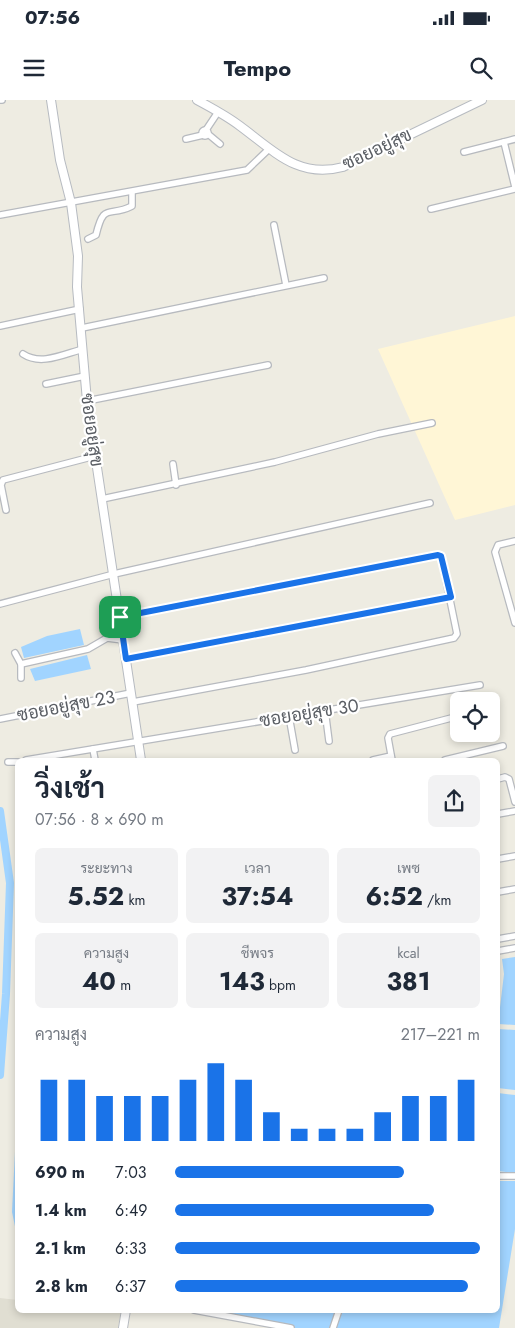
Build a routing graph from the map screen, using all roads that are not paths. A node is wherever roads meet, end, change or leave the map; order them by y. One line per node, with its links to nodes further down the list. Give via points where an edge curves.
1 (52, 100): 14 (street, ซอยอยู่สุข, via 60,160)
2 (197, 100): 4 (street, ซอยอยู่สุข)
3 (482, 100): 10 (street, ซอยอยู่สุข, via 343,167 327,171 296,164)
4 (218, 112): 5 (street); 10 (street, ซอยอยู่สุข)
5 (206, 133): 6 (street); 9 (street)
6 (186, 139)
7 (515, 139): 8 (street)
8 (504, 142): 11 (street); 12 (street)
9 (220, 144)
10 (269, 149): 13 (street, via 247,170)
11 (464, 152)
12 (515, 188): 15 (street)
13 (132, 192): 14 (street); 18 (street, via 132,206 105,214 96,235)
14 (71, 204): 16 (street); 21 (street, ซอยอยู่สุข, via 78,256)
15 (431, 209)
16 (0, 215)
17 (274, 225): 20 (street)
18 (88, 238)
19 (324, 278): 20 (street)
20 (286, 284): 23 (street)
21 (80, 309): 22 (street); 23 (street, ซอยอยู่สุข)
22 (0, 326)
23 (82, 328): 24 (street, ซอยอยู่สุข)
24 (83, 350): 25 (street, via 41,360 31,360); 27 (street, ซอยอยู่สุข)
25 (23, 354)
26 (268, 365): 29 (street)
27 (85, 376): 28 (street); 29 (street, ซอยอยู่สุข)
28 (46, 384)
29 (88, 401): 31 (street, ซอยอยู่สุข)
30 (432, 423): 33 (street)
31 (95, 456): 34 (street, ซอยอยู่สุข); 36 (street, via 3,480)
32 (173, 464): 33 (street)
33 (176, 484): 34 (street)
34 (102, 499): 38 (street, ซอยอยู่สุข)
35 (430, 503): 38 (street)
36 (6, 510)
37 (515, 541): 42 (street, via 498,545 494,552)
38 (114, 574): 40 (street); 41 (street, ซอยอยู่สุข)
39 (451, 597): 41 (street, via 441,556 438,555); 45 (street); 50 (street, via 457,634 454,638)
40 (0, 604)
41 (120, 617): 43 (street, ซอยอยู่สุข)
42 (515, 620)
43 (122, 640): 45 (street, ซอยอยู่สุข); 46 (street, via 107,638 88,648)
44 (15, 653): 46 (street)
45 (126, 659): 49 (street, ซอยอยู่สุข)
46 (21, 664): 47 (street)
47 (20, 678)
48 (480, 685): 51 (street, ซอยอยู่สุข 30)
49 (131, 693): 50 (street, ซอยอยู่สุข); 54 (street, ซอยอยู่สุข 23)
50 (134, 702): 55 (street, ซอยอยู่สุข)
51 (324, 710): 52 (street, ซอยอยู่สุข 30); 56 (street)
52 (289, 716): 55 (street, ซอยอยู่สุข 30); 59 (street)
53 (450, 718): 63 (street, via 390,734)
54 (0, 719)
55 (138, 740): 58 (street, ซอยอยู่สุข 30); 62 (street, ซอยอยู่สุข)
56 (329, 741)
57 (503, 746): 64 (street)
58 (93, 749): 60 (street, ซอยอยู่สุข 30); 61 (street)
59 (294, 750)
60 (56, 757)
61 (95, 758)
62 (140, 758)
63 (391, 758)
64 (452, 758)
65 (8, 762): 66 (street)
66 (15, 762)
67 (500, 778): 68 (street, via 508,778)
68 (515, 802)
69 (515, 811): 70 (street)
70 (500, 814)
71 (515, 856): 72 (street)
72 (500, 860)
73 (515, 889): 74 (street)
74 (500, 892)
75 (515, 936): 76 (street)
76 (500, 939)
77 (515, 948): 78 (street)
78 (500, 951)
79 (500, 1176): 80 (street)
80 (515, 1176)
81 (126, 1313): 84 (street)
82 (210, 1313): 85 (street)
83 (338, 1313): 86 (street)
84 (123, 1328)
85 (291, 1328)
86 (333, 1328)

